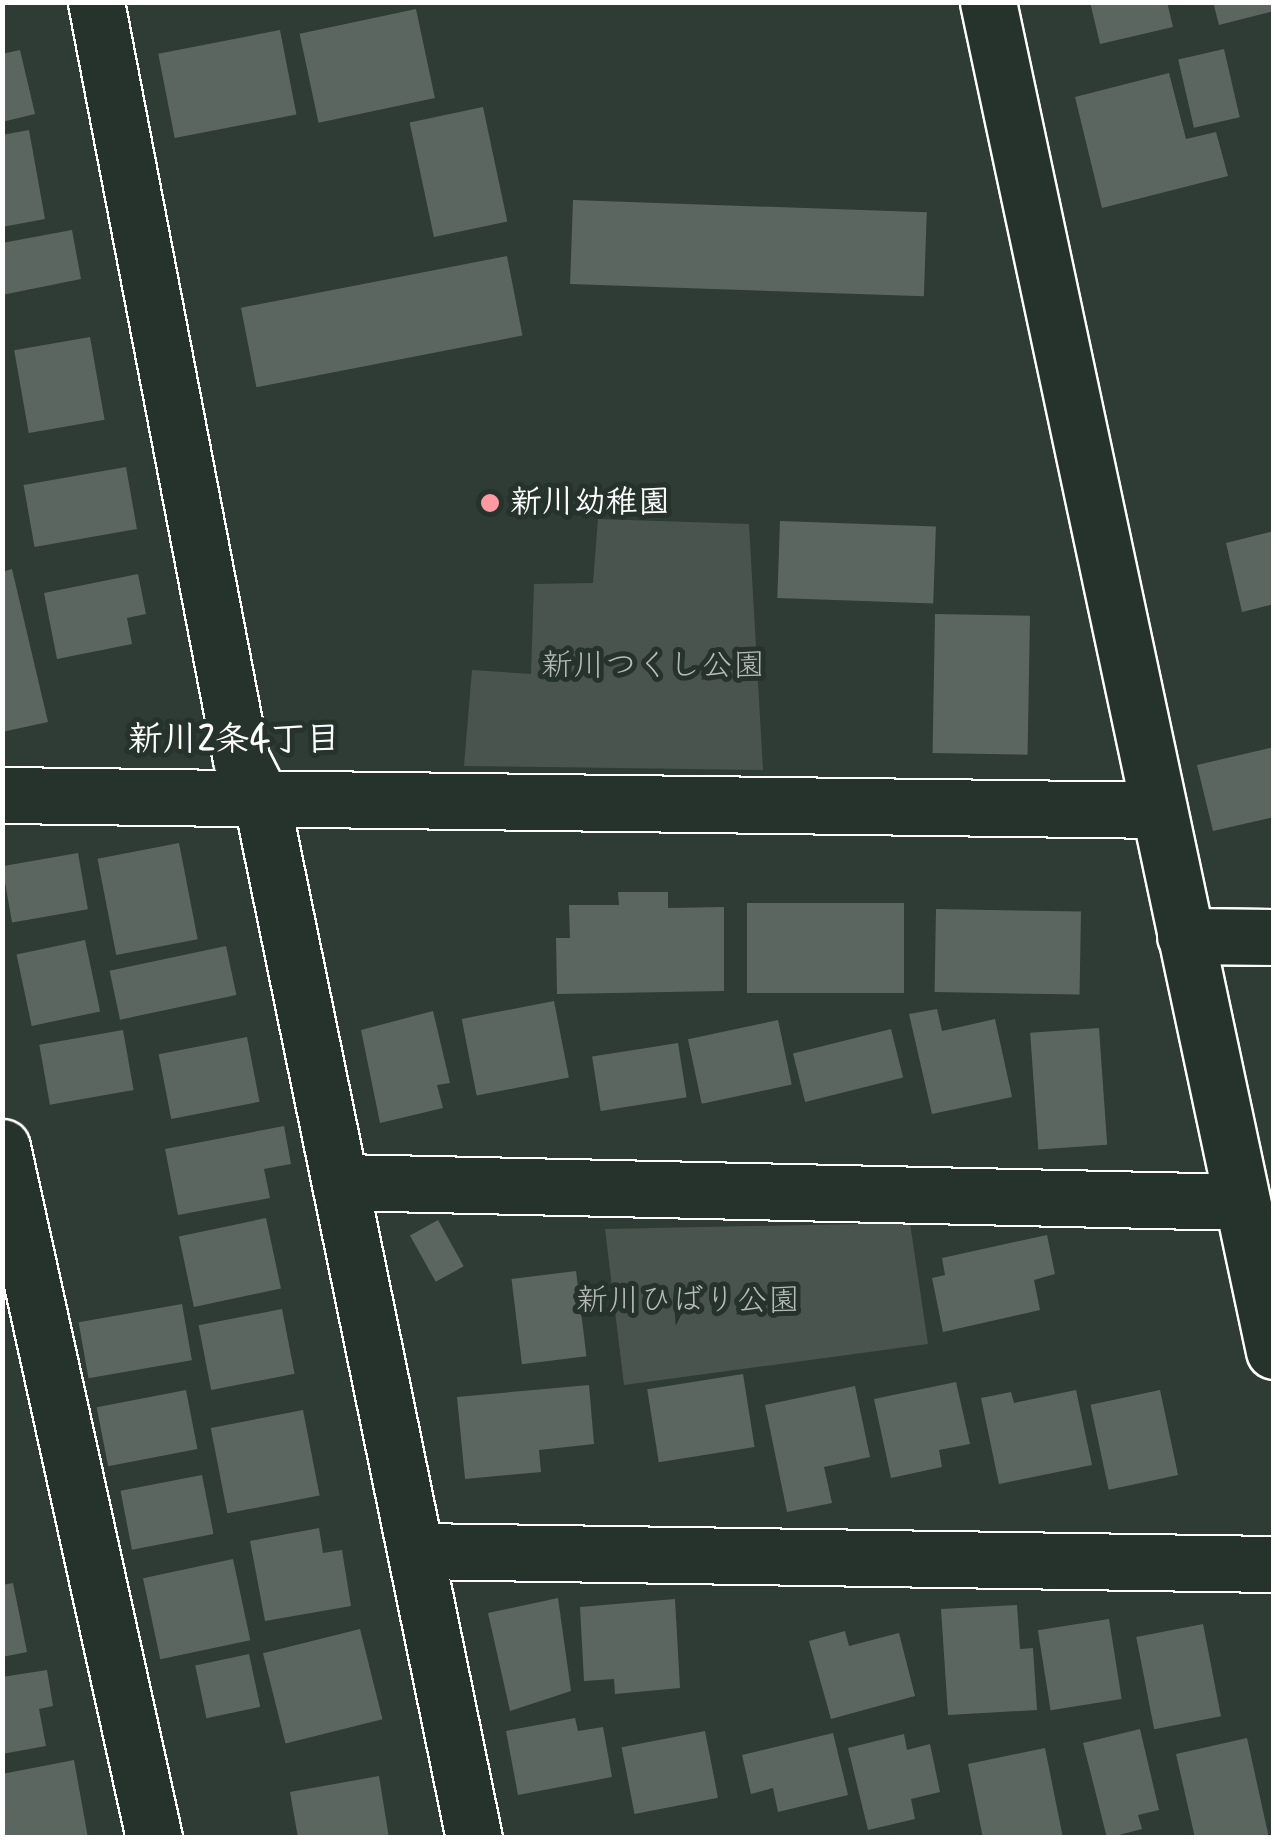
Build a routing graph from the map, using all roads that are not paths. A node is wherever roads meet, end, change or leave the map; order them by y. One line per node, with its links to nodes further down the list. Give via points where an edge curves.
1 (96, 2): 4 (street, via 241,759)
2 (988, 2): 5 (street)
3 (2, 795): 4 (street)
4 (261, 798): 5 (street); 9 (street)
5 (1159, 810): 6 (street)
6 (1185, 936): 7 (street); 10 (street)
7 (1274, 937)
8 (2, 1148): 13 (street)
9 (341, 1182): 10 (street); 14 (street)
10 (1242, 1202): 11 (street)
11 (1265, 1267): 12 (street)
12 (1274, 1351)
13 (25, 1362): 16 (street)
14 (417, 1550): 15 (street); 17 (street)
15 (1274, 1564)
16 (154, 1838)
17 (474, 1838)

